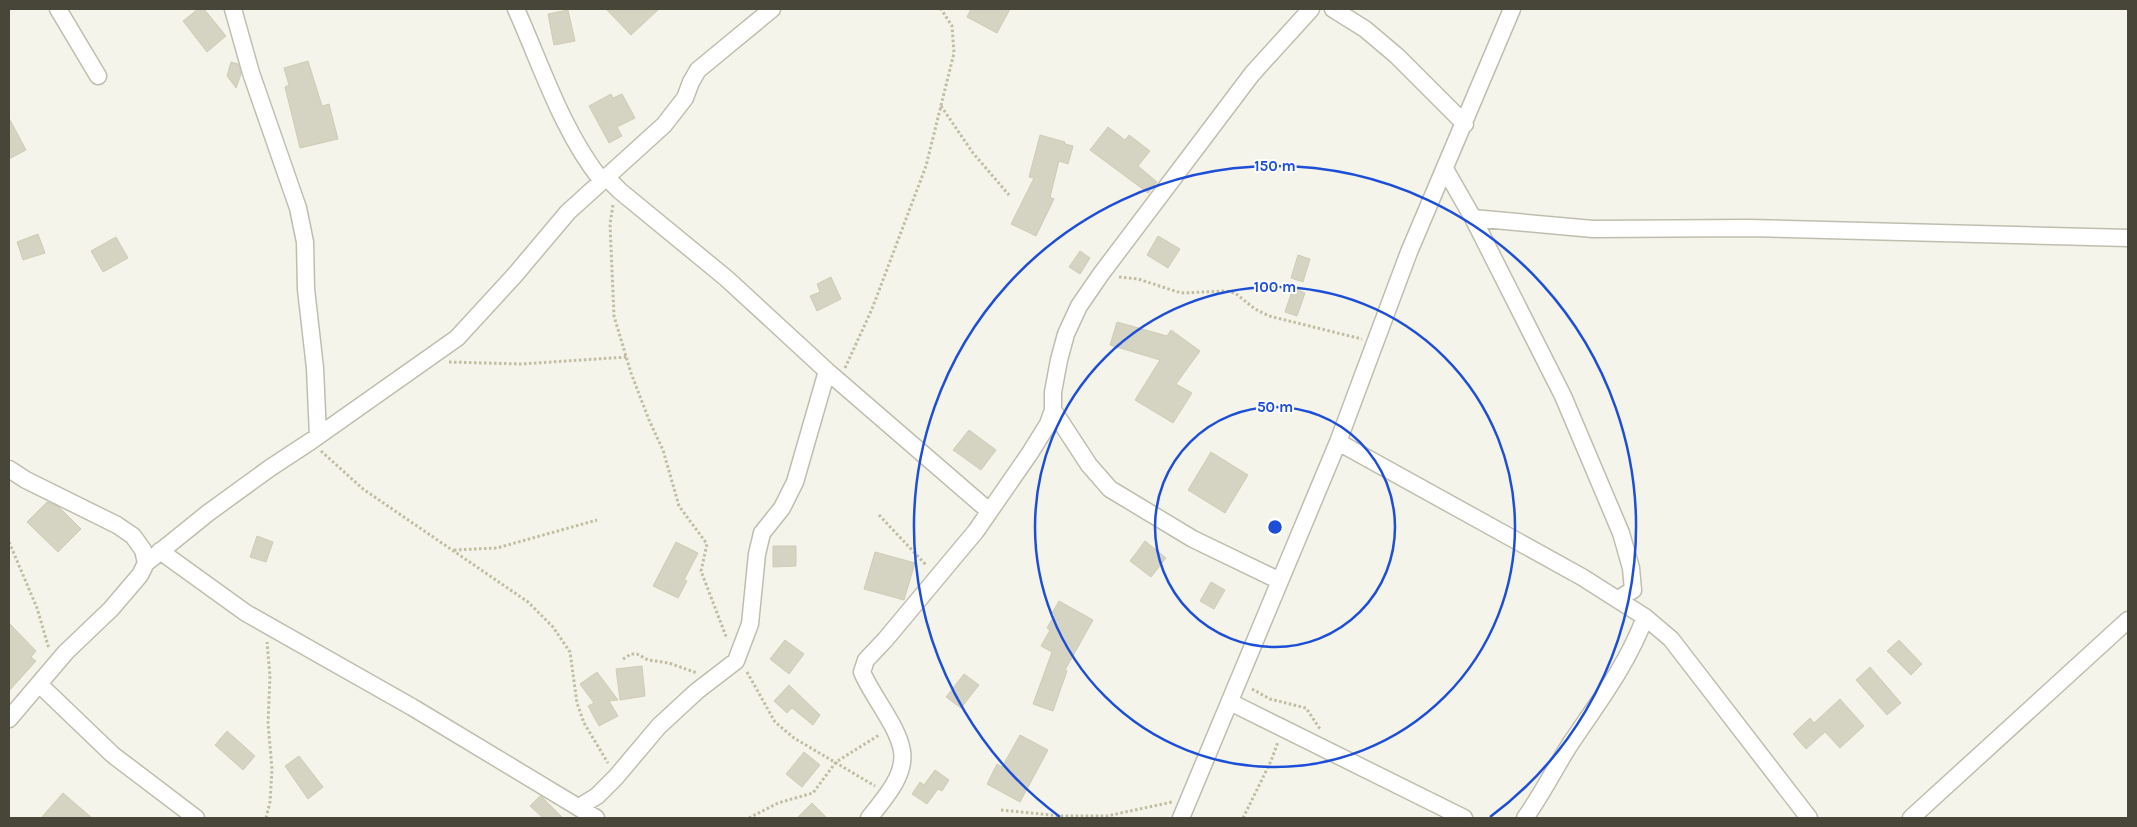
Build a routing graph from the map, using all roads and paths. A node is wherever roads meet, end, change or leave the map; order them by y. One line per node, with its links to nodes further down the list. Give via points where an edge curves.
1 (58, 9): 9 (street)
2 (233, 9): 24 (street, via 251,73 298,208 305,242 306,289 315,368)
3 (516, 9): 13 (street, via 573,138 584,158)
4 (772, 9): 13 (street, via 698,70 676,112)
5 (941, 9): 10 (path, via 952,26 954,53)
6 (1311, 9): 18 (street, via 1252,74)
7 (1333, 9): 11 (street, via 1365,29 1397,56)
8 (1512, 9): 11 (street)
9 (98, 76)
10 (941, 106): 15 (path, via 973,153); 22 (path, via 926,166 872,309)
11 (1465, 124): 12 (street)
12 (1445, 169): 16 (street); 19 (street, via 1409,252)
13 (604, 179): 14 (street); 21 (street, via 568,212 457,338)
14 (620, 191): 20 (path, via 612,208 610,224 613,302); 22 (street, via 726,278)
15 (1009, 195)
16 (1473, 218): 17 (street, via 1593,229 1748,228); 36 (street, via 1563,396 1621,533 1631,568 1633,590)
17 (2128, 238)
18 (1100, 275): 19 (path, via 1138,279 1180,293 1226,291 1269,316); 23 (street, via 1079,306 1066,334 1053,392)
19 (1376, 343): 25 (street)
20 (627, 357): 21 (path, via 521,364); 40 (path, via 648,420 663,450 679,506 707,544 701,570)
21 (426, 359): 24 (street)
22 (833, 376): 27 (street); 40 (street, via 795,482 782,508 762,533 750,624)
23 (1053, 410): 27 (street, via 1030,453); 35 (street, via 1089,465 1110,489 1194,539)
24 (315, 438): 31 (path, via 364,490); 32 (street, via 254,479)
25 (1338, 442): 35 (street); 36 (street)
26 (9, 469): 33 (street, via 117,525 133,536 143,550)
27 (989, 511): 34 (street)
28 (880, 516): 34 (path)
29 (597, 520): 31 (path, via 497,548)
30 (9, 542): 42 (path, via 37,608)
31 (453, 550): 52 (path, via 528,602 552,627 570,652 577,703 584,723)
32 (160, 552): 33 (street); 39 (street)
33 (146, 563): 42 (street, via 111,609)
34 (937, 578): 48 (street, via 866,660 862,672)
35 (1280, 581): 44 (street)
36 (1618, 599): 37 (street)
37 (1644, 616): 65 (street, via 1639,633 1598,706); 66 (street, via 1676,645)
38 (2128, 620): 67 (street)
39 (265, 624): 55 (street, via 370,682); 58 (path, via 272,769)
40 (737, 658): 43 (street); 51 (path, via 774,722 794,738)
41 (623, 659): 43 (path, via 637,654)
42 (54, 666): 45 (street)
43 (714, 678): 52 (street, via 659,726)
44 (1238, 681): 46 (street); 50 (path, via 1270,699 1306,708)
45 (39, 684): 47 (street); 57 (street, via 113,755)
46 (1230, 702): 49 (street); 54 (street)
47 (9, 719)
48 (893, 726): 51 (path); 53 (street, via 902,751 900,770)
49 (1282, 729): 50 (street); 63 (path, via 1272,761)
50 (1334, 754): 64 (street)
51 (836, 762): 53 (path); 60 (path, via 813,793 778,803)
52 (616, 776): 55 (street)
53 (888, 794): 61 (street)
54 (1190, 799): 56 (path, via 1107,816 1060,816); 62 (street)
55 (580, 808): 59 (street)
56 (1001, 810)
57 (196, 818)
58 (266, 818)
59 (596, 818)
60 (749, 818)
61 (869, 818)
62 (1181, 818)
63 (1243, 818)
64 (1464, 818)
65 (1525, 818)
66 (1809, 818)
67 (1910, 818)

